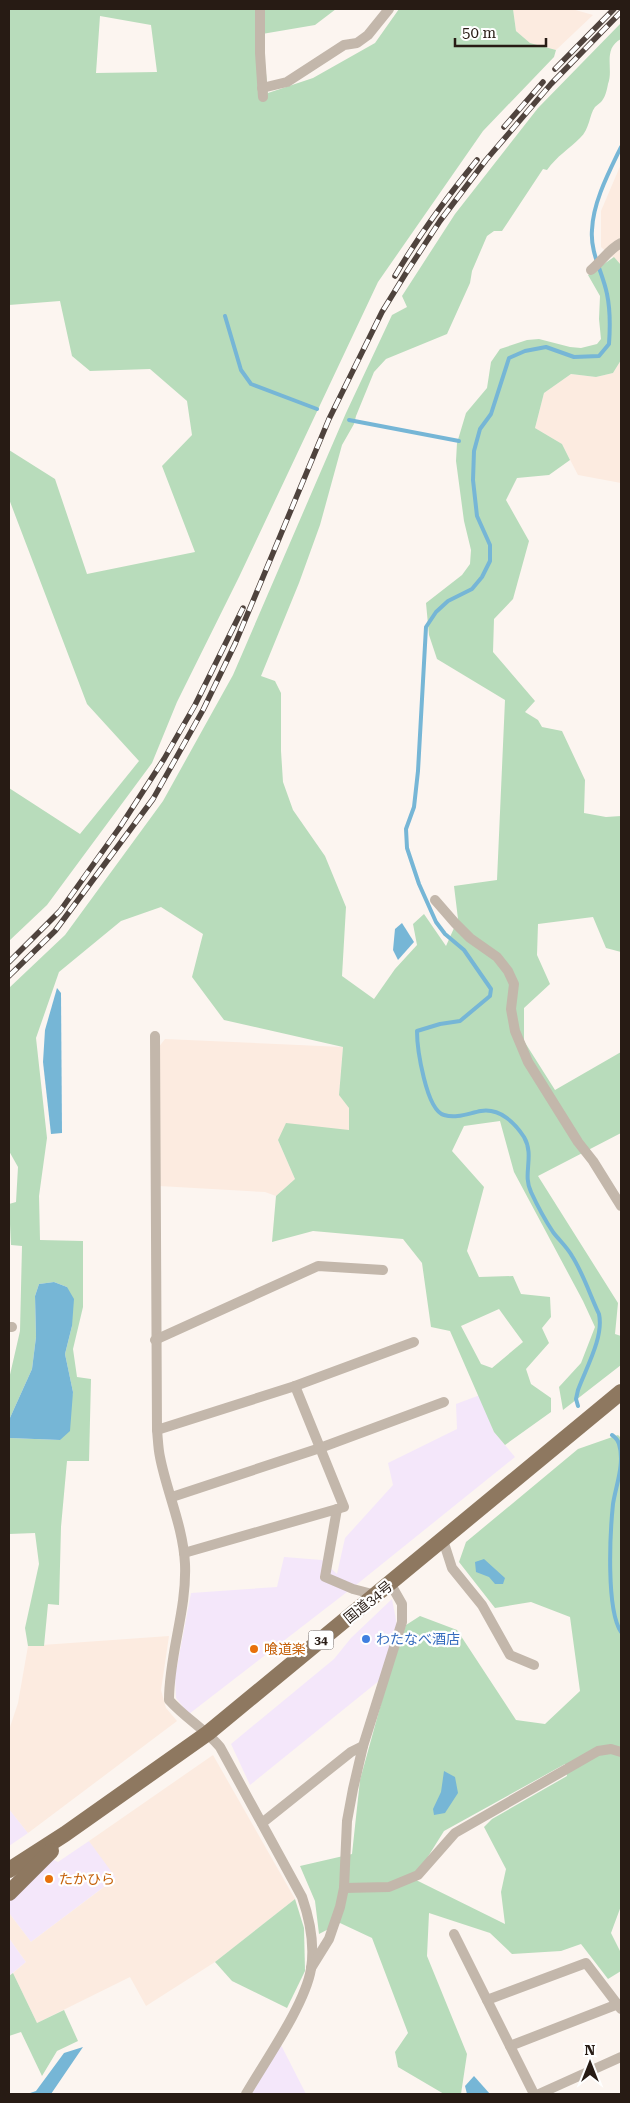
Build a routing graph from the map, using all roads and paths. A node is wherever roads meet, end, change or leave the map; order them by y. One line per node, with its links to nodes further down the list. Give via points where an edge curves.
1 (260, 9): 2 (street, via 263,92 287,82 344,46 357,43 368,35)
2 (389, 9)
3 (621, 243): 4 (street)
4 (591, 270)
5 (434, 900): 7 (street, via 470,938 497,957 508,970 514,984 511,1009 515,1031 528,1062)
6 (155, 1036): 9 (street)
7 (621, 1206)
8 (383, 1270): 9 (street, via 318,1266)
9 (156, 1340): 14 (street)
10 (414, 1342): 11 (street)
11 (295, 1386): 14 (street); 15 (street)
12 (621, 1392): 18 (highway, 国道34号 / 34)
13 (444, 1402): 15 (street)
14 (157, 1430): 16 (street, via 159,1456)
15 (320, 1448): 16 (street); 17 (street, via 344,1507)
16 (172, 1497): 19 (street)
17 (337, 1509): 19 (street); 21 (street, via 325,1577)
18 (443, 1540): 20 (highway, 国道34号 / 34); 22 (street, via 452,1568 482,1605 510,1656)
19 (184, 1553): 23 (street, via 183,1599 169,1675 169,1700 184,1716)
20 (390, 1583): 21 (highway, 国道34号 / 34); 24 (street, via 402,1604 402,1622)
21 (376, 1595): 23 (highway, 国道34号 / 34)
22 (534, 1665)
23 (208, 1733): 26 (street, via 220,1748); 27 (highway, 国道34号 / 34)
24 (363, 1746): 26 (street, via 351,1752); 29 (street, via 347,1821)
25 (621, 1752): 29 (street, via 612,1749 598,1751 455,1833 418,1875 389,1887)
26 (262, 1823): 32 (street, via 302,1897 309,1917)
27 (66, 1834): 28 (highway, 国道34号 / 34); 30 (highway)
28 (9, 1870)
29 (344, 1888): 32 (street, via 330,1939)
30 (9, 1893)
31 (454, 1934): 33 (street)
32 (311, 1968): 37 (street, via 305,1991)
33 (487, 2000): 34 (street, via 586,1963); 35 (street)
34 (620, 2006): 35 (street)
35 (510, 2046): 38 (street)
36 (621, 2057): 39 (street)
37 (246, 2094)
38 (534, 2094)
39 (539, 2094)

